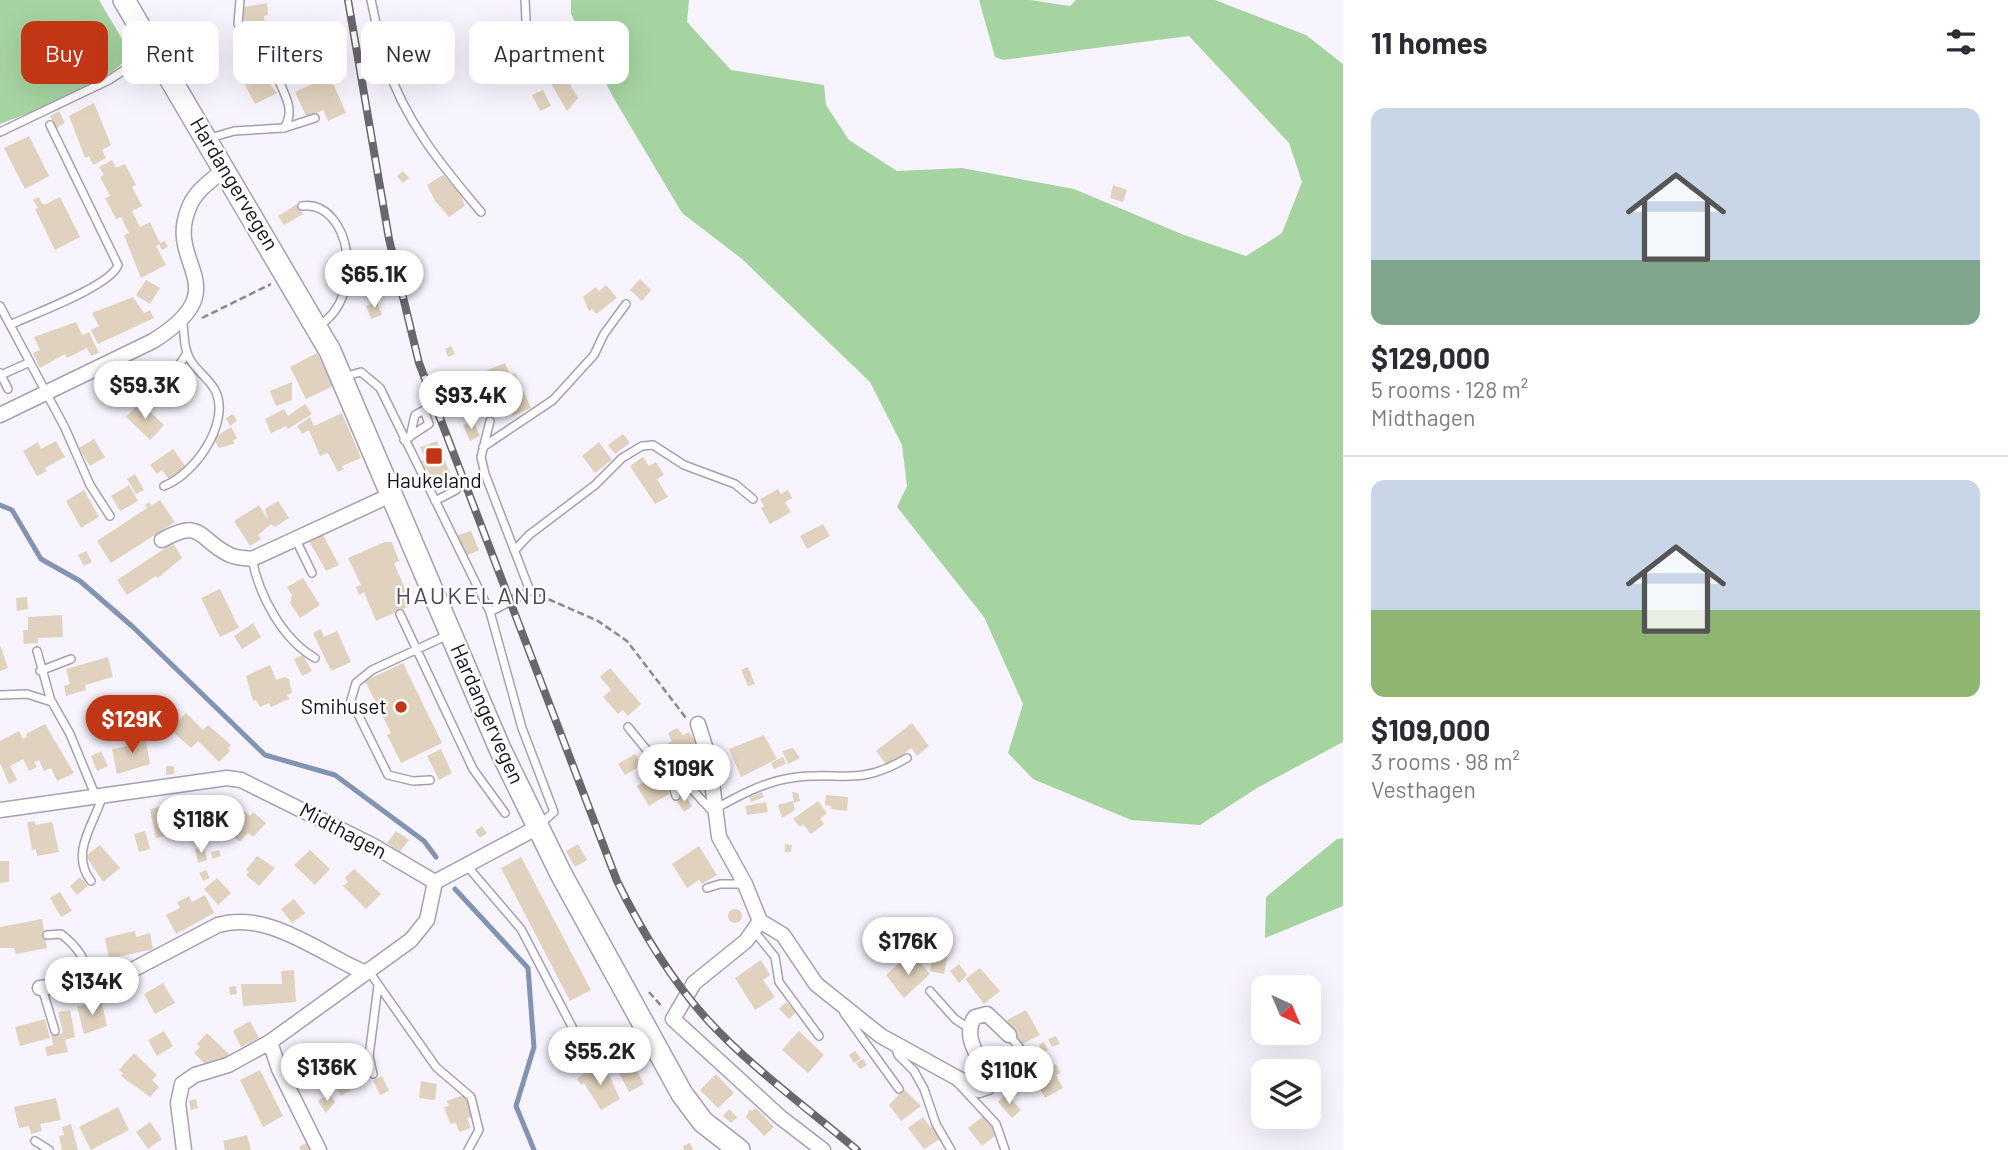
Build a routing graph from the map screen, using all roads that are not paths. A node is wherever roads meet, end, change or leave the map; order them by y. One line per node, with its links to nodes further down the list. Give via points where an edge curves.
1 (124, 0): 5 (main road, Hardangervegen)
2 (240, 0): 6 (lane)
3 (372, 0): 18 (lane, via 385,60 405,107 435,158)
4 (525, 0): 7 (lane)
5 (137, 21)
6 (238, 21)
7 (526, 21)
8 (122, 71): 14 (lane)
9 (174, 84): 15 (main road, Hardangervegen)
10 (280, 84): 13 (lane, via 290,112)
11 (316, 118): 13 (lane)
12 (50, 125): 22 (lane, via 118,265 101,283)
13 (284, 128): 15 (lane, via 234,131)
14 (0, 132)
15 (207, 139): 16 (main road, Hardangervegen)
16 (224, 170): 21 (street, via 201,188 188,210 184,234 196,297); 23 (main road, Hardangervegen)
17 (302, 206): 23 (lane, via 319,207 327,214 346,245 349,263 339,309)
18 (481, 212)
19 (626, 304): 33 (lane, via 594,355 553,400)
20 (0, 306): 22 (lane)
21 (183, 323): 24 (lane); 29 (street)
22 (12, 324): 25 (lane)
23 (317, 327): 27 (main road, Hardangervegen)
24 (187, 353): 30 (lane); 34 (lane, via 216,391 219,412 196,462)
25 (30, 362): 26 (lane); 29 (lane)
26 (1, 373): 28 (lane)
27 (342, 377): 36 (main road, Hardangervegen); 38 (lane, via 353,372 369,377 380,388)
28 (8, 389)
29 (45, 393): 31 (street); 39 (lane)
30 (147, 402)
31 (0, 415)
32 (489, 421): 33 (lane)
33 (483, 447): 42 (lane, via 485,474)
34 (164, 486)
35 (456, 490): 38 (lane)
36 (393, 494): 41 (street); 47 (main road, Hardangervegen)
37 (753, 499): 42 (lane, via 735,484 684,465 653,445 642,446)
38 (435, 501): 45 (lane)
39 (110, 516)
40 (163, 540): 43 (street, via 192,529 230,555)
41 (296, 540): 43 (street); 44 (lane)
42 (515, 550): 45 (lane, via 530,591)
43 (252, 559): 50 (lane, via 264,597 297,646)
44 (312, 573)
45 (490, 612): 65 (lane, via 522,728 554,811)
46 (400, 614): 48 (lane)
47 (452, 633): 48 (lane); 65 (main road, Hardangervegen, via 500,750)
48 (416, 649): 59 (lane, via 372,670 356,683 351,700 388,775); 64 (lane, via 473,769)
49 (37, 651): 52 (lane)
50 (315, 657)
51 (71, 659): 52 (lane)
52 (40, 671): 54 (lane)
53 (0, 695): 54 (lane, via 27,694)
54 (52, 702): 61 (lane)
55 (698, 723): 63 (street, via 709,759)
56 (628, 727): 58 (lane)
57 (906, 758): 63 (lane, via 866,776 790,778 746,793)
58 (674, 775): 60 (lane, via 671,781); 63 (lane)
59 (430, 780)
60 (676, 796)
61 (99, 797): 62 (street, Midthagen); 67 (lane, via 85,834 85,869); 68 (street, Midthagen, via 227,778 241,780)
62 (0, 810)
63 (715, 812): 69 (street, via 723,846)
64 (505, 813)
65 (538, 827): 66 (street); 95 (main road, Hardangervegen, via 681,1094 703,1122)
66 (467, 866): 68 (street); 84 (lane, via 521,929)
67 (91, 881)
68 (435, 882): 73 (street, via 432,906 421,930)
69 (745, 884): 70 (lane); 71 (street)
70 (707, 888)
71 (757, 926): 78 (street, via 783,936 810,978); 82 (lane, via 775,957 779,982); 96 (street, via 694,983 673,1019)
72 (47, 934): 74 (lane, via 61,934 71,941)
73 (366, 971): 74 (street, via 270,926 233,920 132,972); 75 (lane); 83 (street)
74 (91, 980): 76 (street)
75 (377, 985): 87 (lane, via 369,1055); 94 (lane, via 436,1067 471,1097 479,1130)
76 (41, 987): 80 (lane)
77 (930, 991): 79 (lane, via 954,1019)
78 (840, 1004): 85 (street); 89 (lane)
79 (970, 1029): 81 (street, via 975,1017 987,1014); 88 (street, via 988,1087 979,1090)
80 (55, 1031)
81 (1009, 1035): 86 (lane)
82 (819, 1036)
83 (271, 1042): 92 (street, via 183,1084 178,1103); 93 (street, via 283,1078)
84 (580, 1042)
85 (895, 1046): 88 (street); 97 (lane, via 924,1089)
86 (1035, 1066)
87 (373, 1074)
88 (950, 1074): 98 (lane, via 996,1124)
89 (899, 1088)
90 (35, 1141): 91 (lane)
91 (49, 1150)
92 (184, 1150)
93 (319, 1150)
94 (468, 1150)
95 (739, 1150)
96 (823, 1150)
97 (951, 1150)
98 (1005, 1150)

